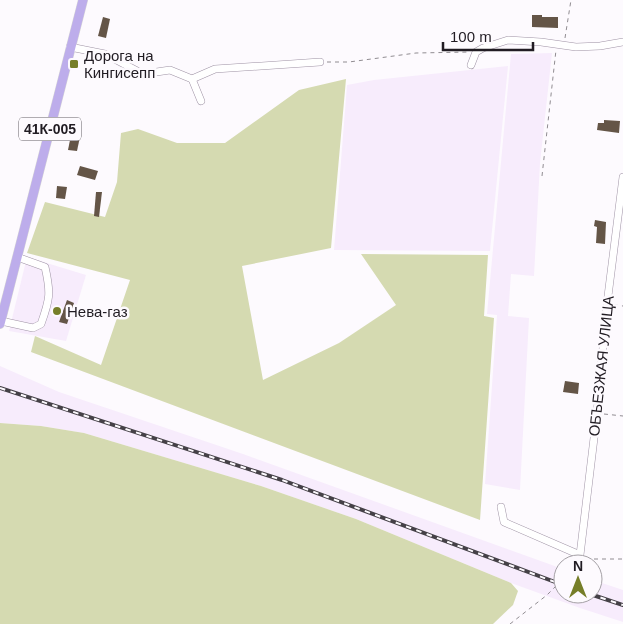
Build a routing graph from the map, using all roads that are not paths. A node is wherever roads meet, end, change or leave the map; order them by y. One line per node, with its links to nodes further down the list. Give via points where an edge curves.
1 (79, 0): 4 (main road)
2 (83, 0): 4 (main road, 41К-005)
3 (623, 42): 6 (street, via 576,47 508,40 476,52)
4 (70, 47): 7 (street, via 105,54 143,74 170,70); 11 (main road, 41К-005)
5 (320, 62): 7 (street, via 215,69)
6 (471, 65)
7 (192, 79): 8 (street)
8 (201, 101)
9 (623, 177): 10 (street, ОБЪЕЗЖАЯ УЛИЦА)
10 (620, 237): 13 (street, ОБЪЕЗЖАЯ УЛИЦА, via 607,304 580,555 504,522)
11 (17, 257): 12 (main road, 41К-005); 12 (street, via 45,267 49,301 41,324 34,328)
12 (0, 322)
13 (501, 507)

